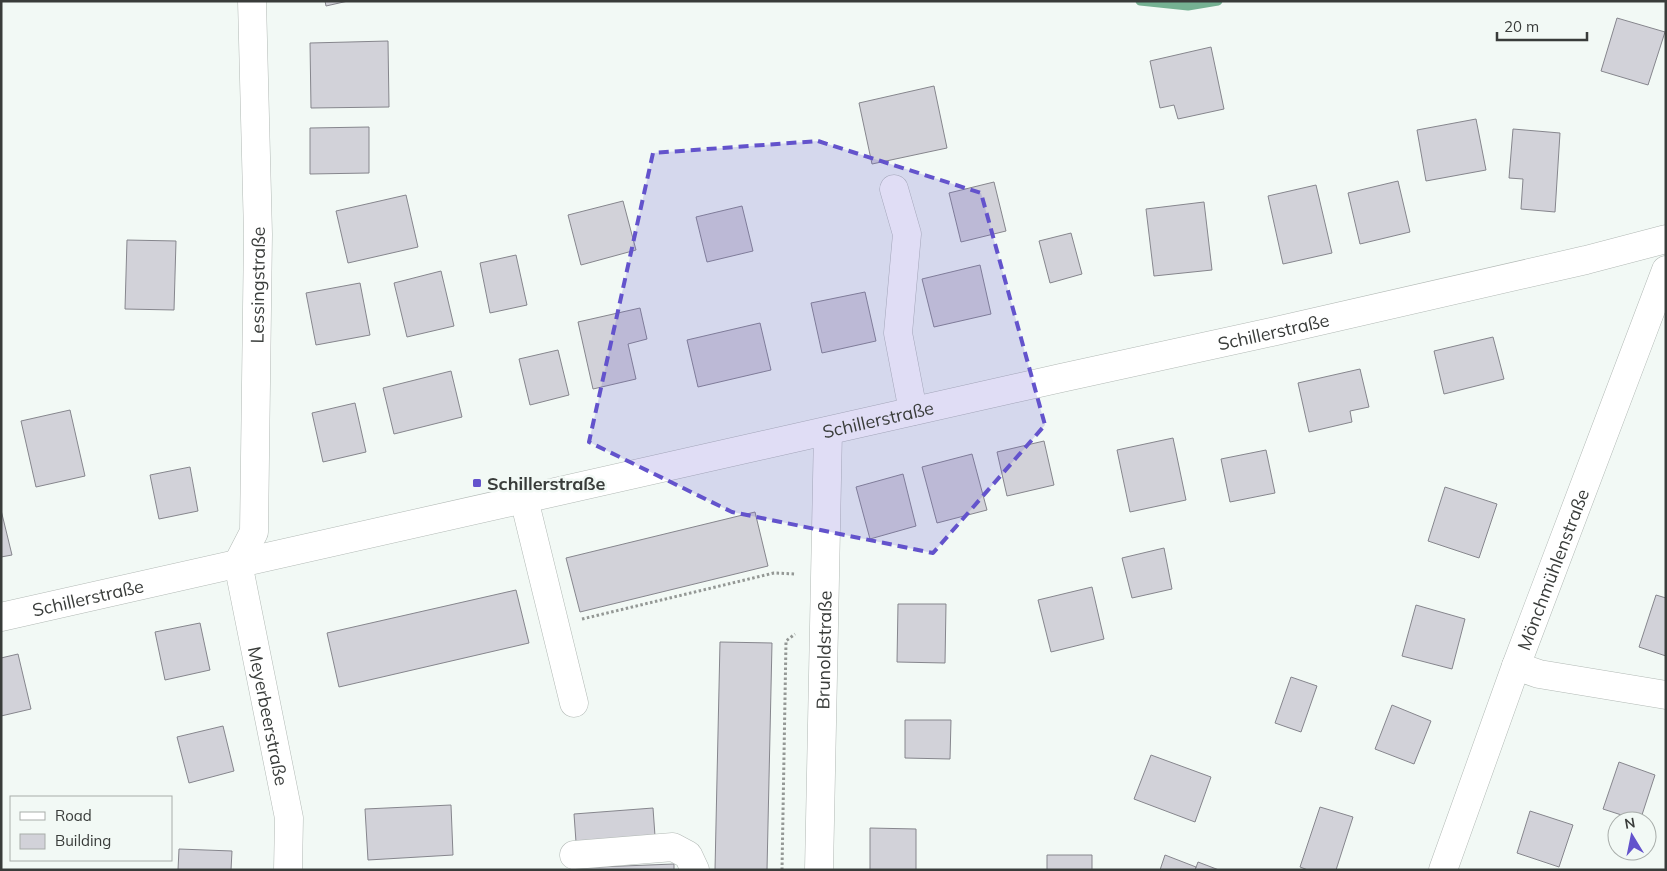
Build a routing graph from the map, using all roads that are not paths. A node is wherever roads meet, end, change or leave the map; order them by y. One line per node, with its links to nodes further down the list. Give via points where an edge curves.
1 (252, 1): 8 (street, Lessingstraße, via 258,234 254,532)
2 (894, 189): 5 (street, via 907,234 898,333)
3 (1666, 240): 5 (street, Schillerstraße)
4 (1666, 270): 10 (street, Mönchmühlenstraße)
5 (913, 411): 6 (street, Schillerstraße)
6 (828, 431): 7 (street, Schillerstraße); 16 (street, Brunoldstraße)
7 (524, 499): 8 (street, Schillerstraße); 12 (street)
8 (238, 563): 9 (street, Schillerstraße); 14 (street, Meyerbeerstraße, via 289,818)
9 (1, 617)
10 (1516, 666): 11 (street, via 1539,674); 17 (street, Mönchmühlenstraße)
11 (1666, 695)
12 (574, 703)
13 (574, 854): 15 (street, via 673,847 688,855)
14 (288, 870)
15 (694, 870)
16 (819, 870)
17 (1443, 870)

